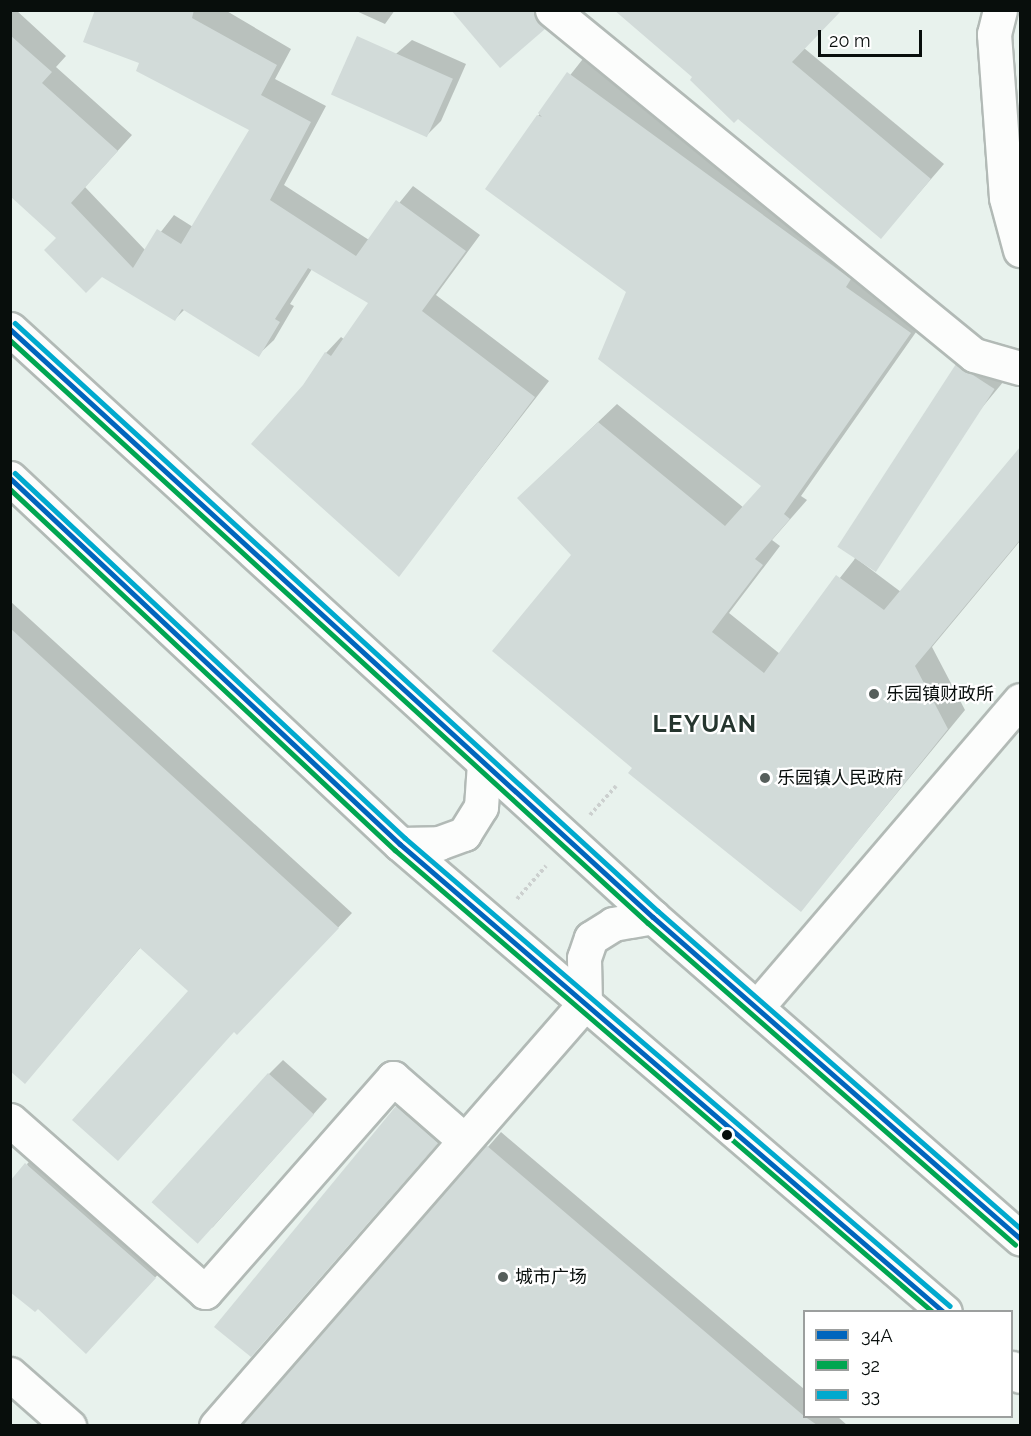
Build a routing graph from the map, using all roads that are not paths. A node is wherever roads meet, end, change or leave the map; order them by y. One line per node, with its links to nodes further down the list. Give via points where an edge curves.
1 (552, 10): 5 (main road, via 974,355)
2 (1000, 10): 3 (main road, via 994,34 1006,198)
3 (1020, 250)
4 (10, 329): 8 (main road)
5 (1020, 368)
6 (10, 478): 9 (main road)
7 (1020, 700): 12 (main road)
8 (484, 763): 9 (main road, via 481,807 464,834 439,843); 10 (main road)
9 (400, 844): 11 (main road)
10 (653, 917): 11 (main road, via 613,924 591,938 584,958); 12 (main road)
11 (585, 1004): 14 (main road); 16 (main road)
12 (757, 1007): 15 (main road)
13 (10, 1120): 14 (main road, via 205,1292 393,1078)
14 (464, 1140): 19 (main road)
15 (1020, 1238)
16 (944, 1310)
17 (10, 1374): 18 (main road)
18 (69, 1425)
19 (216, 1425)

